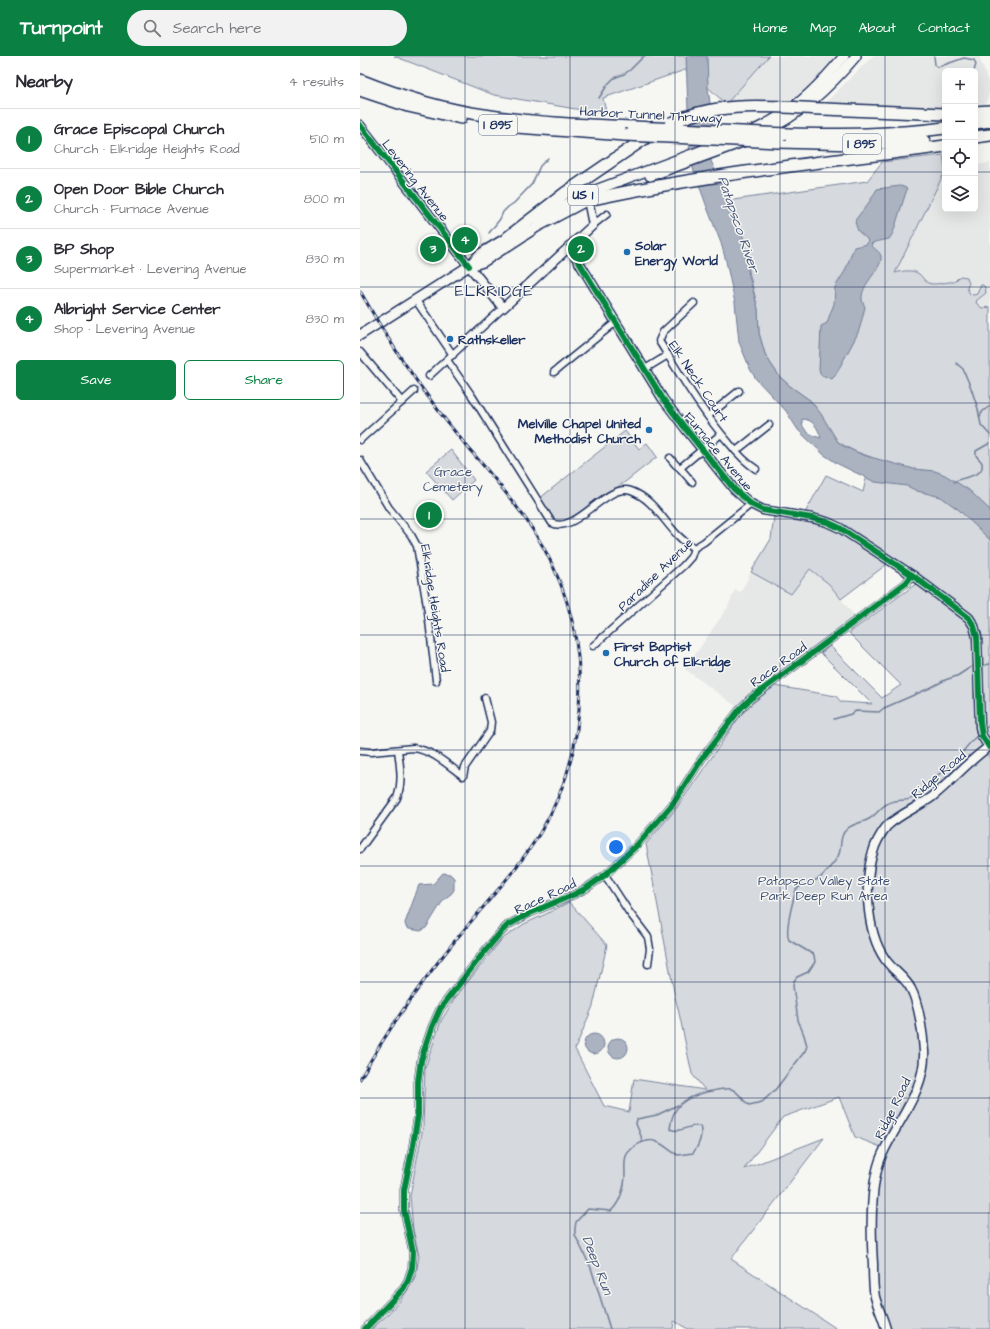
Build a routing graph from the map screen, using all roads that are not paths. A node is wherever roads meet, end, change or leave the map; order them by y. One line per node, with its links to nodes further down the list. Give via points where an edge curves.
1 (844, 56): 13 (main road, US 1, via 814,91 796,106)
2 (856, 56): 13 (main road, US 1, via 836,80 802,110 784,122)
3 (360, 80): 5 (highway, Harbor Tunnel Thruway / I 895)
4 (360, 90): 5 (highway, Harbor Tunnel Thruway / I 895)
5 (376, 91): 12 (highway, Harbor Tunnel Thruway / I 895, bridge, via 482,115 531,121 839,135); 14 (highway, Harbor Tunnel Thruway / I 895, bridge, via 408,106 474,121 533,129 779,142 857,144)
6 (990, 111): 7 (highway)
7 (978, 112)
8 (942, 114): 20 (highway, bridge, via 729,107 689,116 656,131 565,193)
9 (990, 121): 10 (highway)
10 (978, 123)
11 (360, 125): 22 (street, Levering Avenue)
12 (942, 128)
13 (743, 139): 16 (main road, US 1)
14 (942, 140)
15 (942, 146): 17 (highway, via 686,181)
16 (681, 161): 17 (main road, US 1); 20 (main road, US 1, via 590,192)
17 (588, 200): 19 (street); 22 (main road, US 1, via 537,227 483,262)
18 (607, 214): 19 (street)
19 (593, 226): 21 (street)
20 (508, 237): 22 (main road, US 1, via 480,254)
21 (569, 246): 25 (street); 26 (street, Furnace Avenue)
22 (469, 266): 23 (main road, US 1); 25 (street, Levering Avenue)
23 (415, 299): 27 (main road, US 1); 29 (street)
24 (694, 303): 30 (street, Elk Neck Court, via 663,332 659,341)
25 (503, 308): 29 (street)
26 (616, 322): 32 (street, Furnace Avenue); 33 (street)
27 (360, 335)
28 (360, 352): 37 (street)
29 (453, 355): 31 (street)
30 (668, 355): 32 (street); 38 (street, Elk Neck Court)
31 (447, 360): 34 (street); 50 (street, via 552,523 559,526 568,524 622,489 637,494 650,503 680,538)
32 (645, 369): 42 (street, Furnace Avenue, via 670,409)
33 (554, 372)
34 (429, 376)
35 (414, 390): 37 (street)
36 (739, 391): 38 (street)
37 (402, 402): 41 (street)
38 (708, 416): 40 (street, Elk Neck Court)
39 (769, 425): 43 (street)
40 (721, 434): 42 (street); 43 (street, Elk Neck Court)
41 (360, 440)
42 (702, 450): 46 (street); 49 (street, Furnace Avenue, via 734,489)
43 (736, 451): 47 (street, Elk Neck Court, via 747,464)
44 (670, 458): 46 (street)
45 (360, 460): 53 (street, Elkridge Heights Road, via 385,502 417,546)
46 (680, 468): 48 (street)
47 (756, 469)
48 (692, 482)
49 (751, 504): 50 (street, Paradise Avenue); 51 (street, Furnace Avenue, via 769,511 805,516 832,524)
50 (694, 548): 52 (street, Paradise Avenue, via 691,557 682,566)
51 (912, 576): 55 (street, Furnace Avenue, via 969,618 974,626 978,648 981,731); 61 (street, Race Road, via 746,702 703,757 663,817)
52 (593, 646)
53 (436, 681)
54 (485, 698): 56 (street, via 491,722 490,731 465,767 463,776 426,750)
55 (989, 747): 64 (street, Ridge Road, via 932,796 889,825 879,837 871,859 867,897 875,938 884,958 912,990 924,1050 923,1070 917,1088 882,1155 875,1180 871,1228 874,1283 876,1299)
56 (398, 750): 58 (street); 60 (street, via 401,779 398,798)
57 (360, 751): 58 (street)
58 (371, 752): 59 (street)
59 (360, 757)
60 (360, 849)
61 (605, 875): 62 (street, via 648,937); 63 (street, Race Road, via 585,889 514,921 484,952 449,996 436,1017 421,1060 418,1115 404,1190 404,1210 413,1252 412,1268 403,1290)
62 (648, 964)
63 (365, 1329)
64 (886, 1329)

